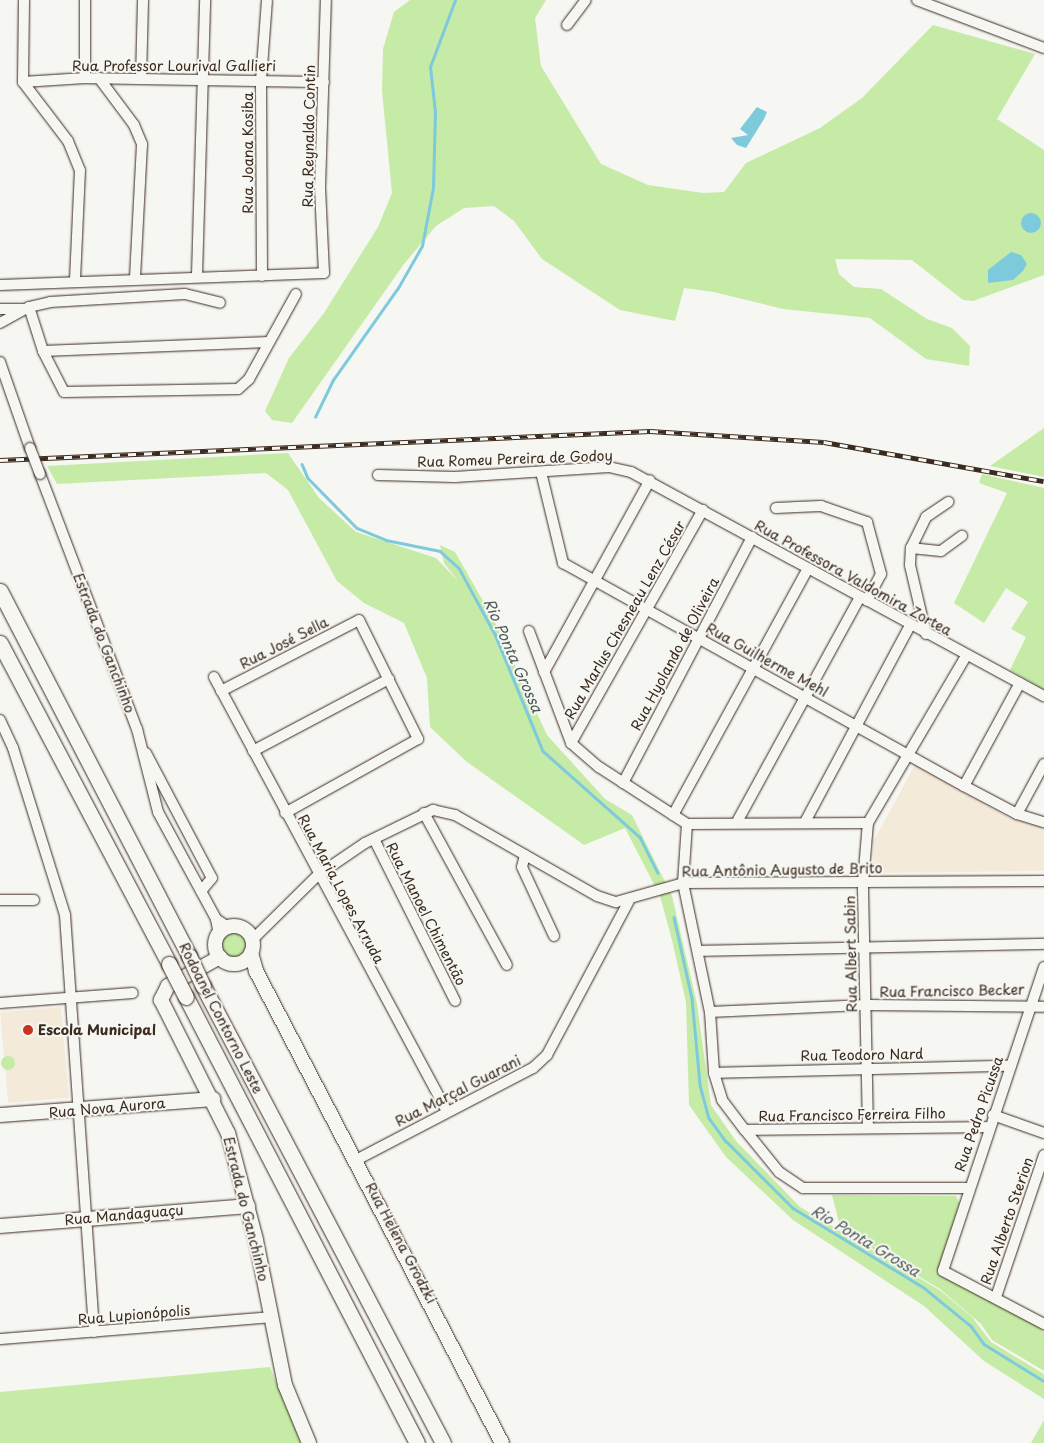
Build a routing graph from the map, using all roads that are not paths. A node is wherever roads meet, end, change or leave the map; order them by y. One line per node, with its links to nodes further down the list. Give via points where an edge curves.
1 (24, 0): 16 (street)
2 (85, 0): 11 (street)
3 (143, 0): 13 (street)
4 (206, 0): 14 (street)
5 (326, 0): 17 (street, Rua Reynaldo Contin)
6 (586, 0): 9 (street)
7 (266, 1): 15 (street, Rua Joana Kosiba)
8 (921, 1): 10 (street)
9 (567, 25)
10 (1044, 48)
11 (85, 78): 12 (street, Rua Professor Lourival Gallieri); 16 (street, Rua Professor Lourival Gallieri)
12 (99, 78): 13 (street, Rua Professor Lourival Gallieri); 20 (street, via 134,125 142,144)
13 (141, 78): 14 (street, Rua Professor Lourival Gallieri)
14 (201, 79): 15 (street, Rua Professor Lourival Gallieri); 18 (street)
15 (261, 80): 17 (street, Rua Professor Lourival Gallieri); 19 (street, Rua Joana Kosiba)
16 (24, 82): 21 (street, via 77,156)
17 (324, 82): 19 (street, Rua Reynaldo Contin, via 320,186 324,273)
18 (197, 275): 19 (street); 20 (street)
19 (262, 276)
20 (135, 278): 21 (street)
21 (75, 281): 22 (street)
22 (0, 285)
23 (296, 294): 28 (street)
24 (220, 303): 25 (street, via 185,294)
25 (26, 308): 26 (street); 29 (street)
26 (7, 312): 27 (street)
27 (0, 323)
28 (269, 342): 29 (street); 29 (street, via 249,379 238,388 73,394 58,387)
29 (43, 352)
30 (0, 362): 62 (street, Estrada do Ganchinho, bridge)
31 (541, 472): 32 (street, Rua Romeu Pereira de Godoy, via 455,477); 33 (street, Rua Romeu Pereira de Godoy, via 609,467); 41 (street, Rua Guilherme Mehl, via 560,559)
32 (378, 475)
33 (650, 480): 36 (street, Rua Professora Valdomira Zortea); 41 (street)
34 (948, 502): 39 (street, via 926,517)
35 (776, 508): 43 (street, via 820,506 867,522 881,574)
36 (703, 510): 38 (street, Rua Professora Valdomira Zortea); 44 (street, Rua Marlus Chesneau Lenz César)
37 (962, 536): 39 (street, via 941,551)
38 (752, 537): 40 (street, Rua Professora Valdomira Zortea); 48 (street, Rua Hyolando de Oliveira)
39 (911, 548): 47 (street, via 910,565)
40 (808, 568): 43 (street, Rua Professora Valdomira Zortea); 51 (street)
41 (593, 581): 44 (street, Rua Guilherme Mehl); 52 (street)
42 (0, 591): 131 (highway, Rodoanel Contorno Leste, bridge)
43 (863, 598): 45 (street, Rua Professora Valdomira Zortea); 58 (street)
44 (647, 610): 48 (street, Rua Guilherme Mehl); 61 (street, Rua Marlus Chesneau Lenz César)
45 (910, 626): 47 (street, Rua Professora Valdomira Zortea); 60 (street)
46 (529, 631): 52 (street)
47 (926, 634): 50 (street, Rua Professora Valdomira Zortea)
48 (698, 638): 51 (street, Rua Guilherme Mehl); 66 (street, Rua Hyolando de Oliveira)
49 (0, 643): 130 (highway, Rodoanel Contorno Leste, bridge)
50 (966, 656): 55 (street, Rua Professora Valdomira Zortea); 64 (street, Rua Albert Sabin)
51 (752, 667): 58 (street, Rua Guilherme Mehl); 71 (street)
52 (544, 672): 61 (street)
53 (214, 677): 56 (street, Rua Maria Lopes Arruda)
54 (389, 679): 56 (street, Rua José Sella, via 360,620); 63 (street); 68 (street, via 418,739)
55 (1020, 683): 57 (street, Rua Professora Valdomira Zortea); 67 (street)
56 (221, 691): 63 (street, Rua Maria Lopes Arruda)
57 (1044, 696)
58 (807, 697): 60 (street, Rua Guilherme Mehl); 72 (street)
59 (0, 720): 98 (street, via 14,748 65,915)
60 (858, 726): 64 (street, Rua Guilherme Mehl); 73 (street)
61 (571, 743): 66 (street)
62 (142, 744): 83 (street, Estrada do Ganchinho, via 158,812); 83 (street, via 212,878)
63 (253, 751): 68 (street, Rua Maria Lopes Arruda)
64 (909, 756): 67 (street, Rua Guilherme Mehl); 75 (street, Rua Albert Sabin)
65 (1044, 764): 70 (street)
66 (623, 783): 71 (street)
67 (964, 786): 70 (street, Rua Guilherme Mehl)
68 (285, 813): 79 (street, Rua Maria Lopes Arruda)
69 (424, 813): 77 (street, Rua Antônio Augusto de Brito); 78 (street, Rua Antônio Augusto de Brito, via 442,810 455,814); 95 (street)
70 (1017, 814): 74 (street, Rua Guilherme Mehl)
71 (673, 815): 76 (street)
72 (738, 820): 73 (street); 76 (street)
73 (805, 822): 75 (street)
74 (1044, 822)
75 (868, 823): 81 (street, Rua Albert Sabin)
76 (687, 824): 82 (street)
77 (374, 839): 79 (street, Rua Antônio Augusto de Brito); 99 (street, Rua Manoel Chimentão)
78 (525, 855): 86 (street, Rua Antônio Augusto de Brito, via 608,901); 88 (street, via 522,867)
79 (318, 875): 89 (street, Rua Antônio Augusto de Brito); 111 (street, Rua Maria Lopes Arruda)
80 (1044, 881): 81 (street, Rua Antônio Augusto de Brito)
81 (863, 882): 82 (street, Rua Antônio Augusto de Brito); 91 (street, Rua Albert Sabin)
82 (683, 883): 86 (street, Rua Antônio Augusto de Brito); 92 (street)
83 (200, 891): 87 (street, Estrada do Ganchinho)
84 (0, 900): 85 (street)
85 (34, 900)
86 (629, 901): 111 (street, Rua Marçal Guarani, via 547,1055 532,1068)
87 (224, 931): 89 (main road); 93 (main road, via 215,944)
88 (554, 936)
89 (252, 940): 94 (main road); 105 (main road, Rua Helena Grodzki, via 256,971)
90 (1044, 944): 91 (street)
91 (866, 946): 92 (street); 102 (street, Rua Albert Sabin)
92 (700, 951): 104 (street)
93 (220, 957): 94 (main road); 109 (main road, Estrada do Ganchinho, via 168,986 161,1000)
94 (238, 963): 105 (main road, Rua Helena Grodzki)
95 (507, 965)
96 (1044, 968): 101 (street, Rua Pedro Picussa)
97 (133, 994): 98 (street)
98 (70, 997): 100 (street); 110 (street)
99 (454, 1001)
100 (0, 1003)
101 (1034, 1004): 102 (street, Rua Francisco Becker); 103 (street, Rua Francisco Becker); 106 (street, Rua Pedro Picussa)
102 (867, 1006): 104 (street, Rua Francisco Becker); 107 (street, Rua Albert Sabin)
103 (1044, 1007)
104 (710, 1012): 108 (street)
105 (297, 1044): 119 (main road, Rua Helena Grodzki)
106 (1011, 1066): 107 (street, Rua Teodoro Nard); 113 (street, Rua Pedro Picussa)
107 (867, 1067): 108 (street, Rua Teodoro Nard); 115 (street, Rua Albert Sabin)
108 (714, 1072): 116 (street, via 722,1100)
109 (213, 1099): 110 (main road, Rua Nova Aurora); 121 (main road, Estrada do Ganchinho)
110 (79, 1111): 112 (main road, Rua Nova Aurora); 122 (street)
111 (447, 1112): 119 (street, Rua Marçal Guarani)
112 (0, 1115)
113 (993, 1115): 114 (street, Rua Pedro Picussa); 117 (street)
114 (989, 1127): 115 (street, Rua Francisco Ferreira Filho); 120 (street, Rua Pedro Picussa)
115 (868, 1128): 116 (street, Rua Francisco Ferreira Filho)
116 (745, 1130): 120 (street, via 778,1172 803,1188)
117 (1044, 1134)
118 (1044, 1155): 124 (street, Rua Alberto Sterion)
119 (358, 1159): 132 (main road, Rua Helena Grodzki)
120 (968, 1188): 124 (street, Rua Pedro Picussa, via 943,1271)
121 (248, 1206): 122 (main road, Rua Mandaguaçu); 125 (main road, Estrada do Ganchinho)
122 (86, 1218): 123 (main road, Rua Mandaguaçu); 127 (street)
123 (0, 1226)
124 (996, 1297): 126 (street)
125 (271, 1317): 127 (street, Rua Lupionópolis); 129 (main road, Estrada do Ganchinho, via 289,1400)
126 (1044, 1324)
127 (94, 1332): 128 (street, Rua Lupionópolis)
128 (0, 1339)
129 (309, 1443)
130 (417, 1443)
131 (444, 1443)
132 (502, 1443)

